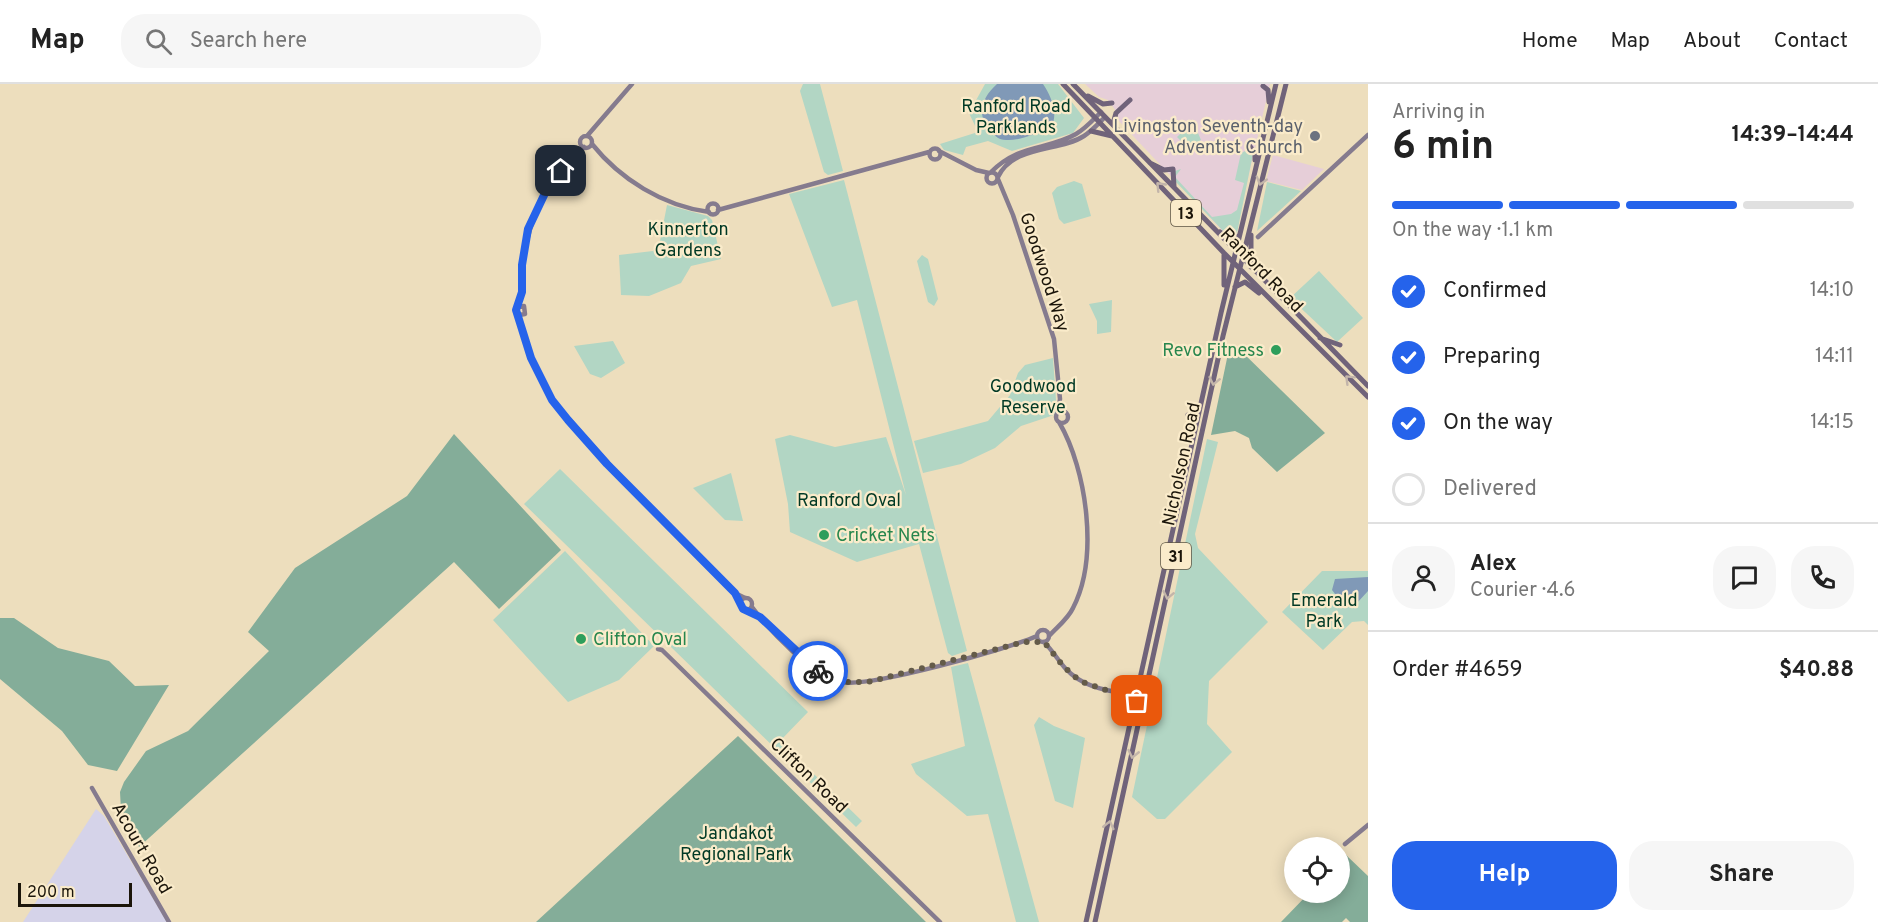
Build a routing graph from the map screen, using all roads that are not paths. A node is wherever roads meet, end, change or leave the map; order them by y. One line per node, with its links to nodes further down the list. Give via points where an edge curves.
1 (632, 84): 18 (street)
2 (1063, 84): 12 (main road, Ranford Road / 13)
3 (1073, 84): 7 (main road, Ranford Road / 13)
4 (1276, 84): 10 (main road, Nicholson Road / 31)
5 (1286, 84): 28 (main road, Nicholson Road / 31, one-way to 28)
6 (1263, 86): 10 (main road, via 1268,90)
7 (1081, 92): 9 (main road, via 1103,104); 11 (main road, Ranford Road / 13)
8 (1130, 100): 13 (main road, via 1116,113)
9 (1112, 103)
10 (1270, 107): 17 (main road, Nicholson Road / 31)
11 (1103, 115): 12 (street); 13 (main road, Ranford Road / 13)
12 (1098, 120): 14 (street); 16 (main road, Ranford Road / 13); 24 (street, via 1074,135 1022,150)
13 (1113, 125): 21 (main road, Ranford Road / 13)
14 (1091, 131): 16 (main road); 26 (street, via 1076,140 1015,159)
15 (1368, 135): 35 (street)
16 (1113, 136): 36 (main road, Ranford Road / 13, one-way to 16)
17 (1262, 140): 23 (main road, Nicholson Road / 31); 23 (main road, via 1251,145)
18 (587, 143): 32 (street, via 653,195); 43 (street, via 546,191 528,229)
19 (939, 154): 20 (street, via 933,149); 20 (street, via 936,160); 22 (street)
20 (929, 155): 31 (street)
21 (1148, 162): 27 (main road, Ranford Road / 13); 27 (main road, via 1164,170 1173,168)
22 (976, 170): 24 (street); 25 (street)
23 (1255, 170): 34 (main road, Nicholson Road / 31)
24 (990, 172): 25 (street); 26 (street)
25 (986, 179): 26 (street)
26 (996, 180): 53 (street, Goodwood Way, via 1045,307 1054,339)
27 (1174, 189): 30 (main road, Ranford Road / 13)
28 (1255, 201): 38 (main road, Nicholson Road / 31); 41 (main road, via 1257,211 1249,245)
29 (708, 206): 31 (street, via 713,203); 32 (street); 33 (street)
30 (1193, 207): 34 (main road, via 1225,237); 37 (main road, Ranford Road / 13)
31 (718, 208): 33 (street, via 714,214)
32 (695, 209): 33 (street)
33 (708, 212)
34 (1239, 236): 37 (main road, Nicholson Road / 31)
35 (1258, 237)
36 (1224, 253): 39 (main road, Ranford Road / 13); 45 (main road, via 1226,277)
37 (1235, 253): 38 (main road, Ranford Road / 13); 39 (main road, Nicholson Road / 31)
38 (1242, 259): 40 (main road, Nicholson Road / 31); 41 (main road, Ranford Road / 13)
39 (1233, 262): 40 (main road, Ranford Road / 13); 45 (main road, Nicholson Road / 31)
40 (1239, 269): 42 (main road, Nicholson Road / 31); 44 (main road, Ranford Road / 13)
41 (1251, 269): 49 (main road, Ranford Road / 13)
42 (1235, 287): 44 (main road, via 1248,283); 72 (main road, Nicholson Road / 31, one-way to 72)
43 (521, 306): 46 (street); 47 (street, via 516,310)
44 (1277, 307): 52 (main road, Ranford Road / 13, one-way to 44)
45 (1221, 313): 58 (main road, Nicholson Road / 31)
46 (525, 314): 47 (street); 48 (street)
47 (519, 315): 48 (street)
48 (523, 328): 59 (street, via 531,358 552,400 607,464)
49 (1316, 336): 50 (main road); 51 (main road, Ranford Road / 13)
50 (1340, 345)
51 (1368, 386)
52 (1368, 397)
53 (1060, 399): 54 (street, Goodwood Way); 55 (street, Goodwood Way)
54 (1065, 411): 55 (street); 57 (street, Goodwood Way, via 1068,416)
55 (1058, 412): 57 (street, Goodwood Way, via 1056,418)
56 (1188, 415): 58 (main road)
57 (1062, 422): 63 (street, Goodwood Way, via 1084,499 1088,561 1080,595 1072,611)
58 (1194, 435): 70 (main road, Nicholson Road / 31)
59 (735, 593): 60 (street); 61 (street)
60 (745, 598): 61 (street); 62 (street, via 752,601)
61 (740, 603): 62 (street, via 743,609)
62 (750, 608): 66 (street, via 810,666 834,680 849,683 877,681)
63 (1057, 626): 64 (street); 65 (street, Goodwood Way)
64 (1045, 630): 65 (street); 66 (street, via 1040,631)
65 (1049, 637): 66 (street, Goodwood Way); 68 (street)
66 (1040, 640): 68 (street)
67 (658, 649): 78 (street, Clifton Road)
68 (1052, 650): 69 (street, via 1080,681)
69 (1116, 693): 70 (street); 71 (street)
70 (1137, 698): 71 (street); 72 (street); 73 (main road, Nicholson Road / 31)
71 (1126, 699): 73 (main road)
72 (1144, 700): 80 (main road, Nicholson Road / 31, one-way to 80)
73 (1131, 725): 79 (main road, Nicholson Road / 31, one-way to 73)
74 (92, 788): 77 (street, Acourt Road)
75 (1368, 825): 76 (street)
76 (1350, 840)
77 (169, 922)
78 (940, 922)
79 (1086, 922)
80 (1095, 922)

